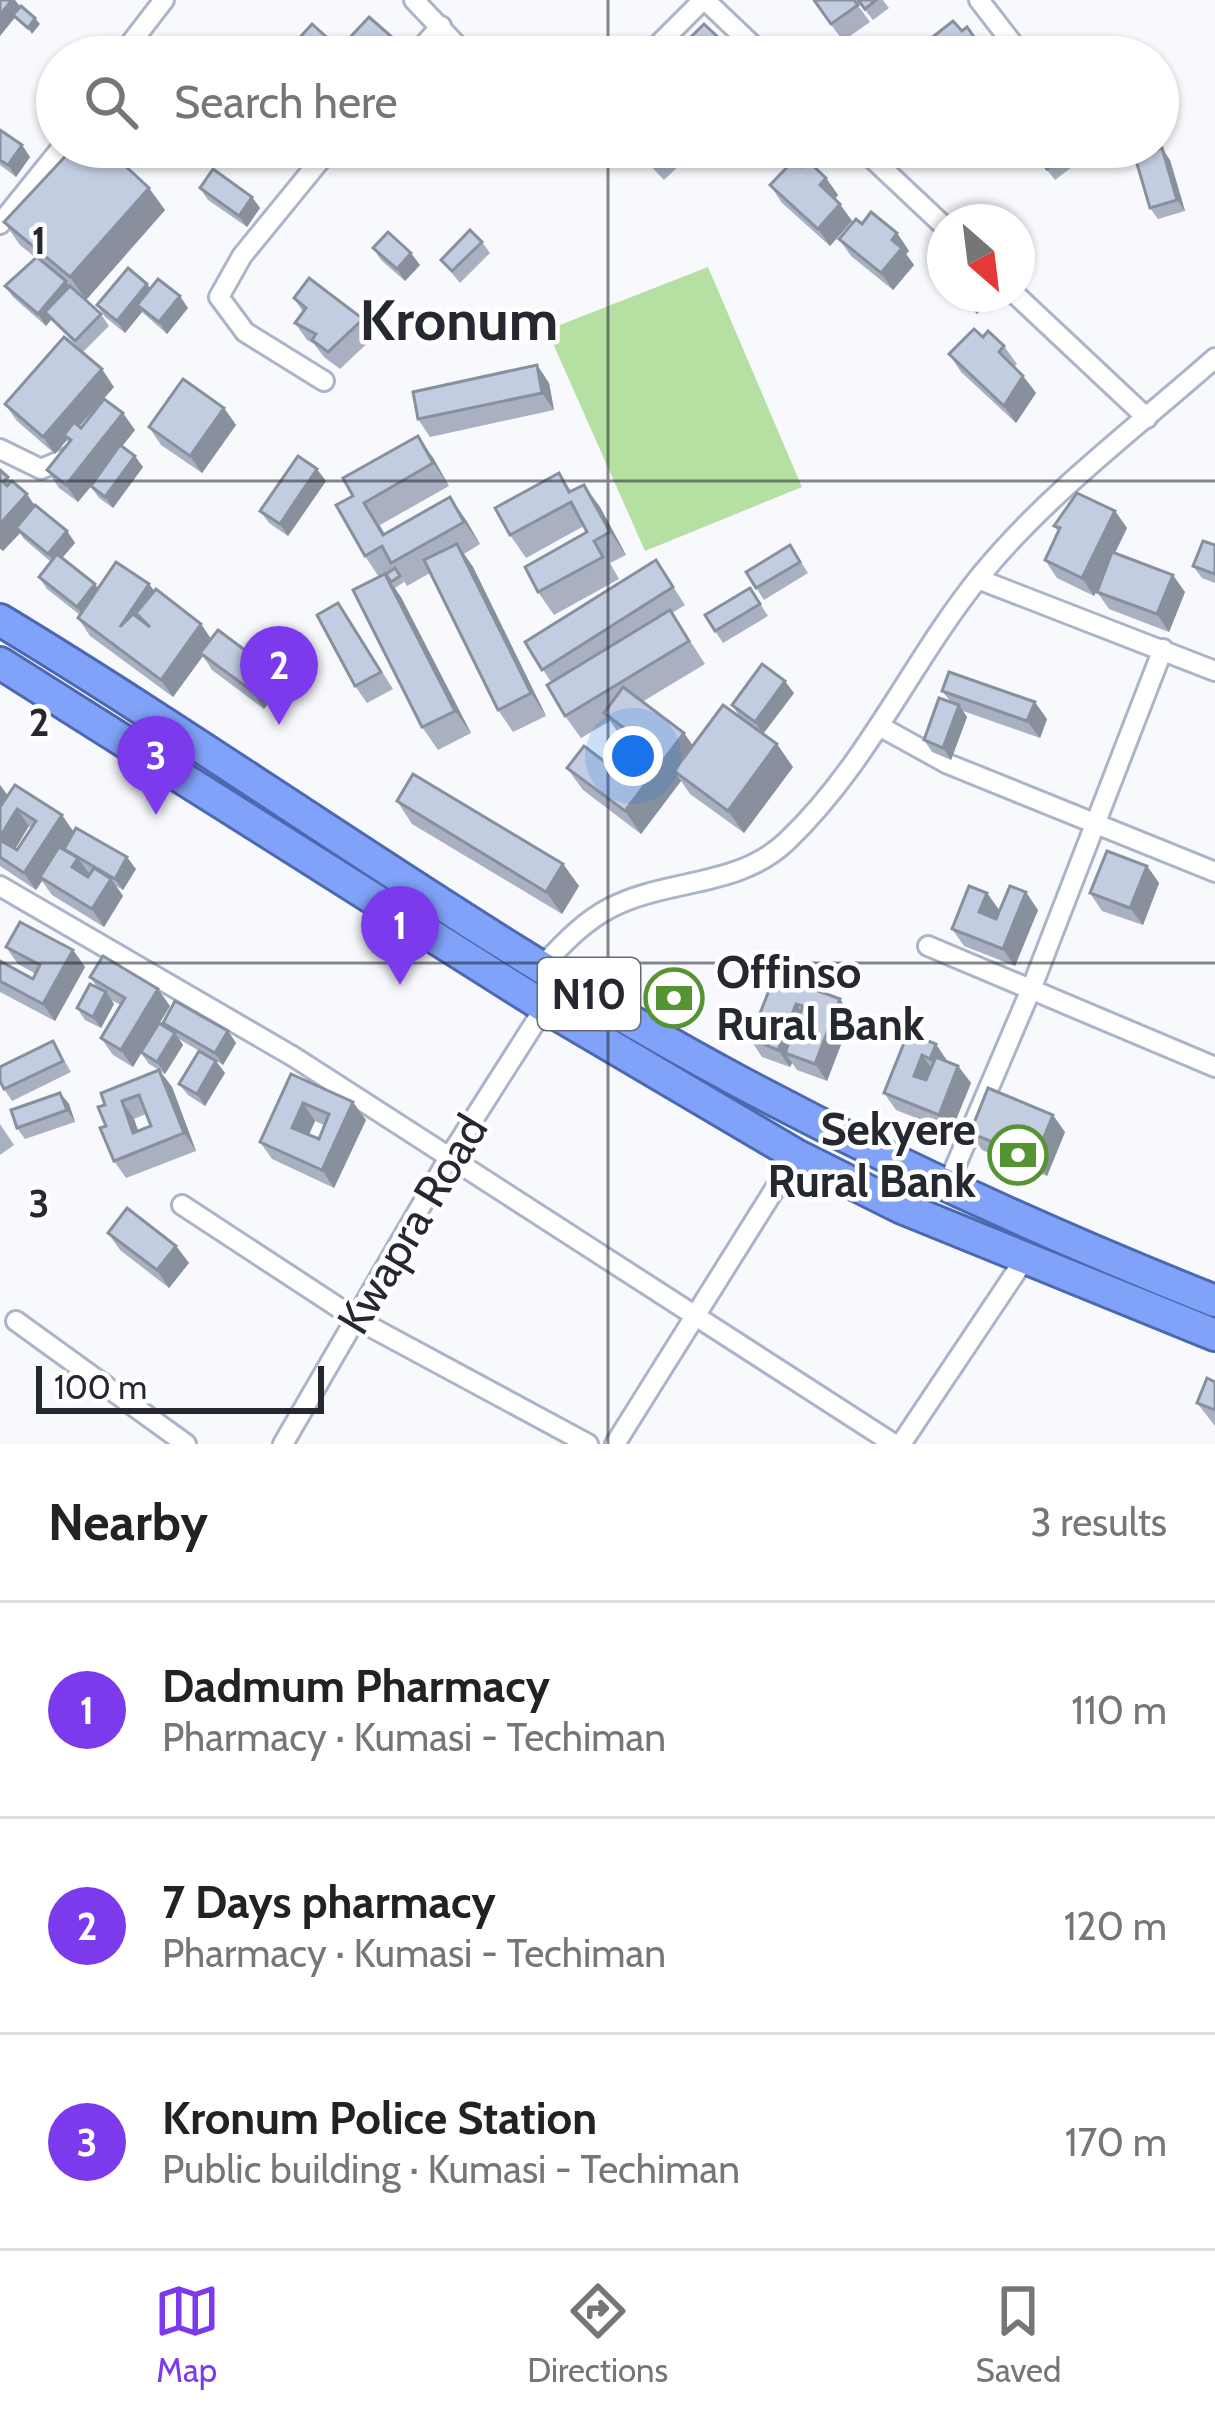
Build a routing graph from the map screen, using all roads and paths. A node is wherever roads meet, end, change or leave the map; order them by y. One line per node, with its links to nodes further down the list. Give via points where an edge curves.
1 (414, 0): 5 (street)
2 (704, 0): 9 (street); 10 (street)
3 (979, 0): 11 (street)
4 (158, 2): 6 (street)
5 (441, 26): 7 (street); 8 (street)
6 (135, 36)
7 (432, 36)
8 (450, 36)
9 (667, 36)
10 (743, 36)
11 (1007, 36)
12 (45, 168): 16 (street)
13 (314, 168): 19 (street, via 219,297 244,332)
14 (882, 168): 15 (street)
15 (927, 210)
16 (0, 224)
17 (1035, 312): 20 (street)
18 (1215, 358): 20 (street)
19 (324, 381)
20 (1147, 418): 23 (street, via 1032,518)
21 (79, 444): 22 (street, via 47,470)
22 (0, 449)
23 (978, 579): 25 (street); 28 (street)
24 (0, 620): 33 (highway, N10)
25 (1162, 649): 27 (street); 29 (street)
26 (0, 664): 35 (highway, N10)
27 (1215, 671)
28 (880, 727): 29 (street, via 948,764); 33 (street, via 787,842 749,869 614,905)
29 (1095, 823): 30 (street); 34 (street)
30 (1215, 872)
31 (0, 886): 38 (street)
32 (928, 946): 34 (street)
33 (542, 967): 39 (highway, N10, via 736,1081)
34 (1032, 988): 36 (street); 39 (street)
35 (545, 1007): 37 (highway, N10); 38 (street, Kwapra Road)
36 (1215, 1067)
37 (796, 1155): 41 (highway, N10); 43 (street)
38 (449, 1156): 43 (street); 44 (street, Kwapra Road)
39 (947, 1186): 42 (highway, N10)
40 (182, 1205): 44 (street)
41 (1024, 1260): 46 (highway, N10); 51 (street)
42 (1215, 1301)
43 (696, 1316): 50 (street); 51 (street)
44 (356, 1319): 48 (street, Kwapra Road); 49 (street)
45 (16, 1321): 47 (street)
46 (1214, 1332)
47 (186, 1444)
48 (283, 1444)
49 (588, 1444)
50 (615, 1444)
51 (897, 1444)

